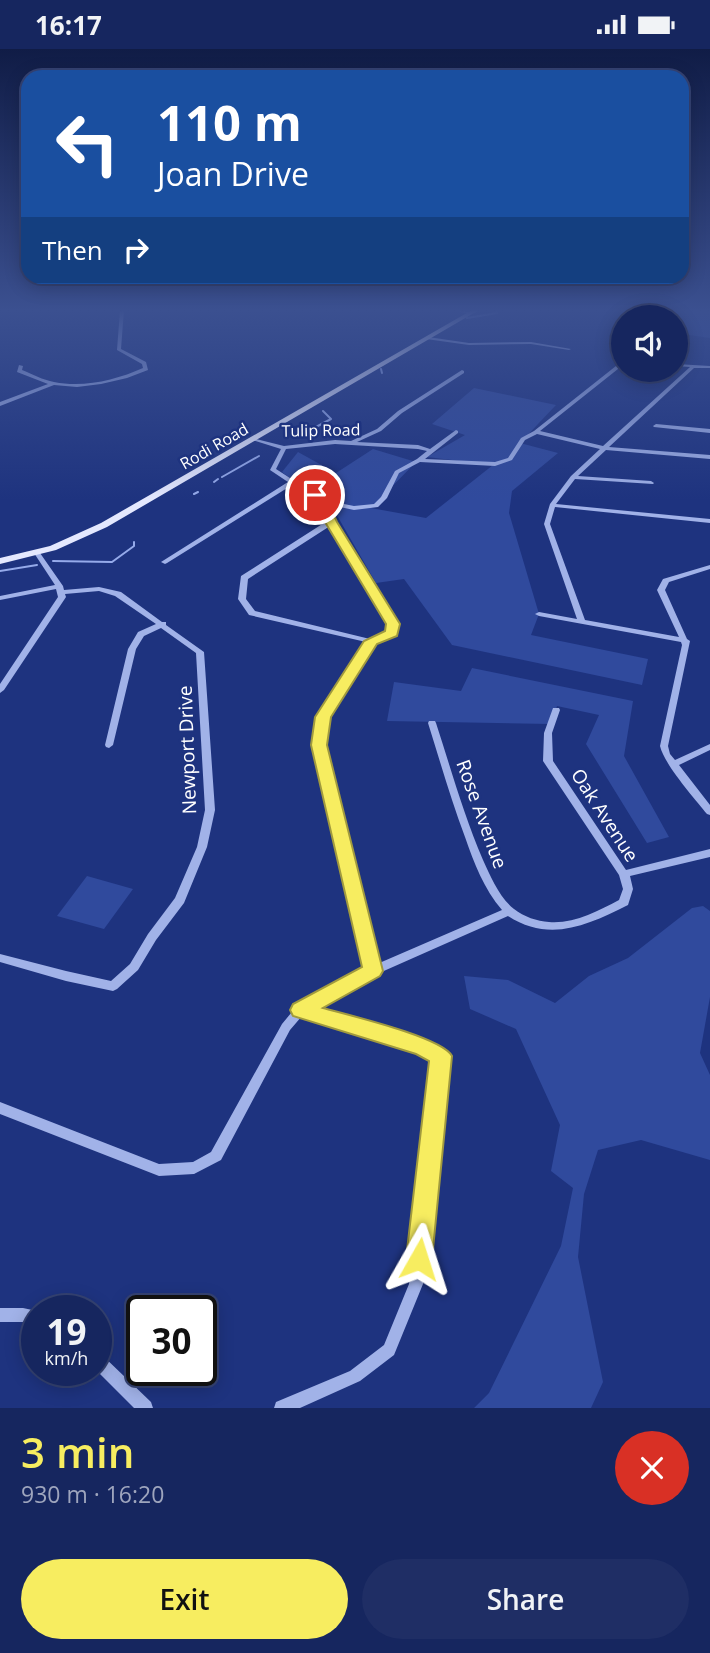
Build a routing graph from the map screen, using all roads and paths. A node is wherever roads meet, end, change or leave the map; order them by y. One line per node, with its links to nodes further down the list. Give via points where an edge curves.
1 (25, 373): 7 (street)
2 (136, 373): 7 (street, via 78,386)
3 (367, 373): 13 (main road, Rodi Road)
4 (460, 373): 14 (street, via 379,430)
5 (610, 373): 12 (street)
6 (686, 373): 16 (street)
7 (53, 384): 8 (street)
8 (0, 404)
9 (656, 426): 10 (street)
10 (710, 431)
11 (456, 432): 17 (street)
12 (536, 432): 16 (street); 19 (street, via 523,439 510,459 495,464)
13 (254, 439): 15 (street, Tulip Road); 27 (main road, Rodi Road, via 104,526)
14 (352, 442): 15 (street, Tulip Road); 17 (street, Tulip Road)
15 (284, 448): 21 (street, via 273,470)
16 (603, 448): 18 (street); 20 (street)
17 (431, 451): 19 (street)
18 (710, 457)
19 (419, 460): 23 (street, via 397,472 384,498 370,508)
20 (573, 477): 22 (street); 24 (street)
21 (292, 482): 23 (street); 29 (street)
22 (651, 483)
23 (322, 502): 26 (street)
24 (552, 505): 25 (street); 34 (street, via 547,524)
25 (710, 521)
26 (331, 522): 36 (street, via 393,624 392,633); 36 (street, via 244,578 243,599 252,613)
27 (37, 554): 28 (main road, Rodi Road); 31 (street)
28 (0, 561)
29 (165, 562)
30 (710, 567): 37 (street, via 666,581 661,590)
31 (61, 589): 32 (street, Newport Drive); 35 (street, Newport Drive, via 110,591); 38 (street, via 59,605)
32 (0, 598)
33 (539, 614): 34 (street)
34 (582, 622): 37 (street)
35 (163, 624): 41 (street, via 141,634 132,649); 48 (street, Newport Drive, via 200,652 206,733 210,810 202,846 180,900 134,967 113,986)
36 (371, 641): 49 (street, via 323,717 319,745)
37 (686, 641): 43 (street, via 664,747)
38 (0, 689)
39 (556, 710): 46 (street, Oak Avenue, via 548,733 548,761)
40 (432, 723): 47 (street, Rose Avenue, via 483,873)
41 (109, 745)
42 (710, 747): 43 (street)
43 (673, 764): 44 (street)
44 (710, 812)
45 (710, 853): 46 (street)
46 (624, 874): 47 (street, Oak Avenue, via 628,889 624,902 585,920 557,927 526,922)
47 (509, 911): 49 (street)
48 (0, 958)
49 (373, 971): 50 (street)
50 (300, 1010): 51 (street, via 286,1027 216,1156 194,1168 159,1170); 56 (street, via 440,1056 416,1284 389,1350 355,1376)
51 (0, 1108)
52 (0, 1315): 53 (street)
53 (21, 1315)
54 (112, 1375): 55 (street)
55 (145, 1408)
56 (282, 1408)

